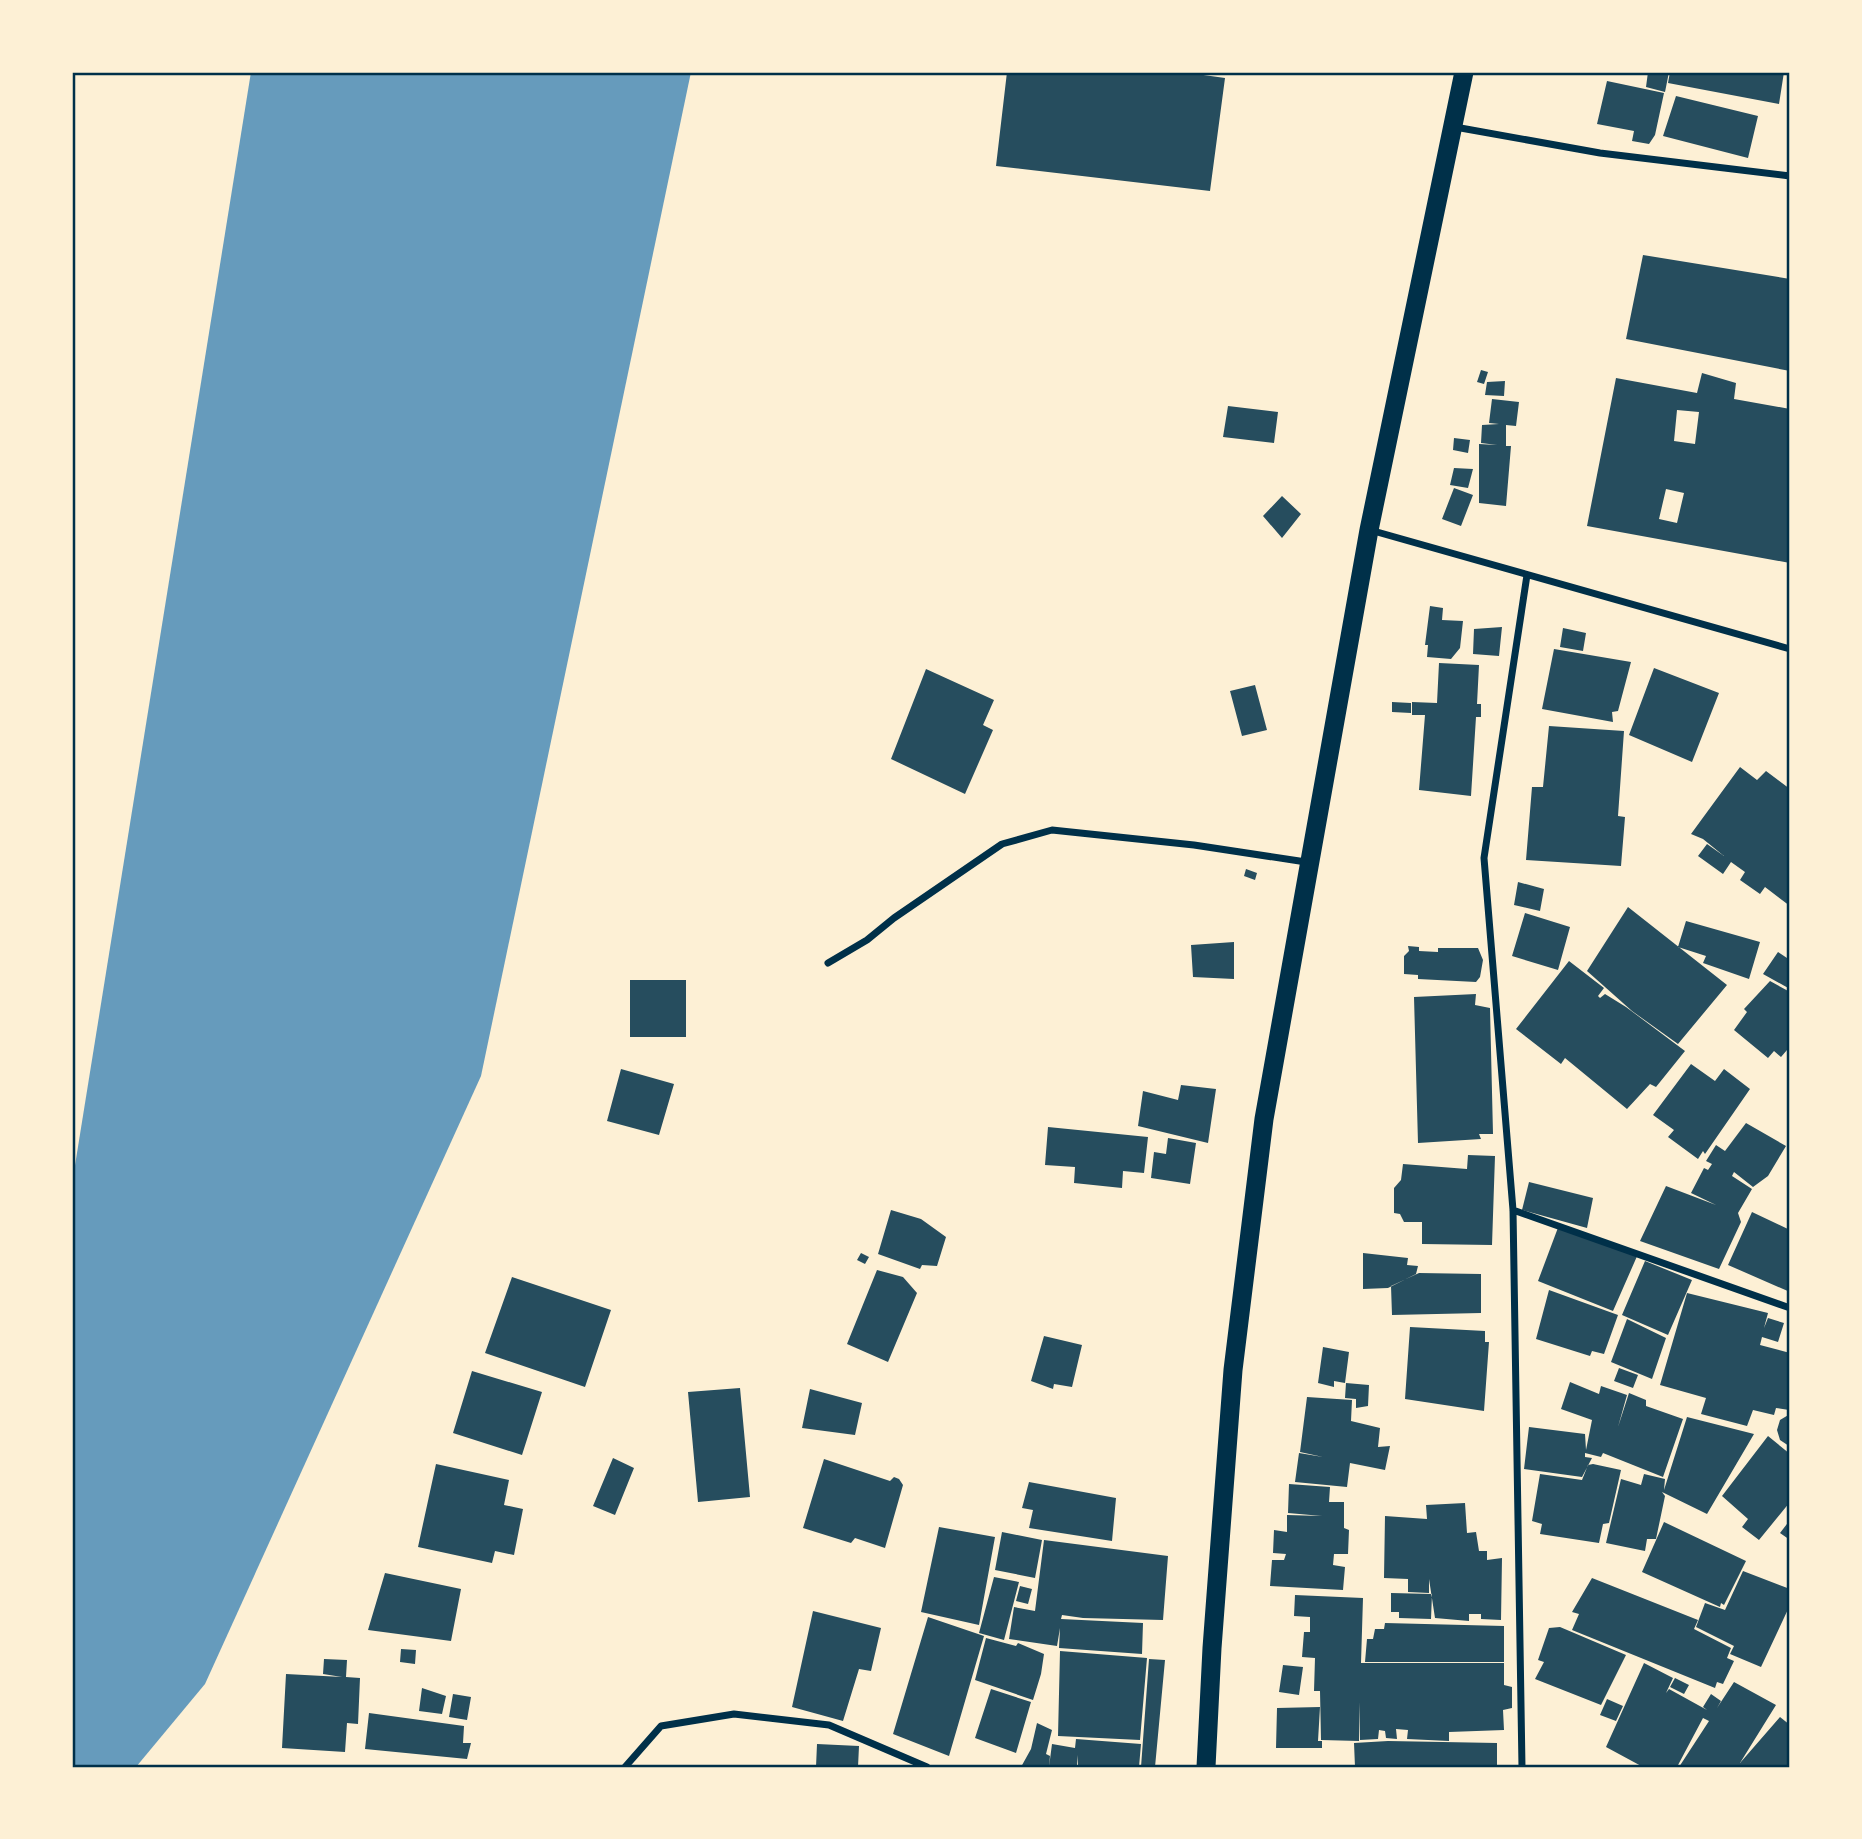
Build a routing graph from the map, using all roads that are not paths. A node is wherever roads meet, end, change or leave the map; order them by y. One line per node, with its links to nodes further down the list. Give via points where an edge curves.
1 (1464, 72): 2 (highway)
2 (1453, 126): 3 (street, via 1600,153); 4 (highway)
3 (1790, 176)
4 (1369, 530): 5 (street); 7 (highway)
5 (1527, 575): 6 (street); 9 (street, via 1484,858)
6 (1790, 649)
7 (1311, 863): 8 (street, via 1052,830 1002,844); 13 (highway, via 1264,1119 1233,1370)
8 (828, 963)
9 (1513, 1210): 10 (street); 14 (street)
10 (1790, 1308)
11 (625, 1767): 12 (street, via 661,1726 734,1714 829,1725)
12 (927, 1767)
13 (1206, 1767)
14 (1522, 1767)

